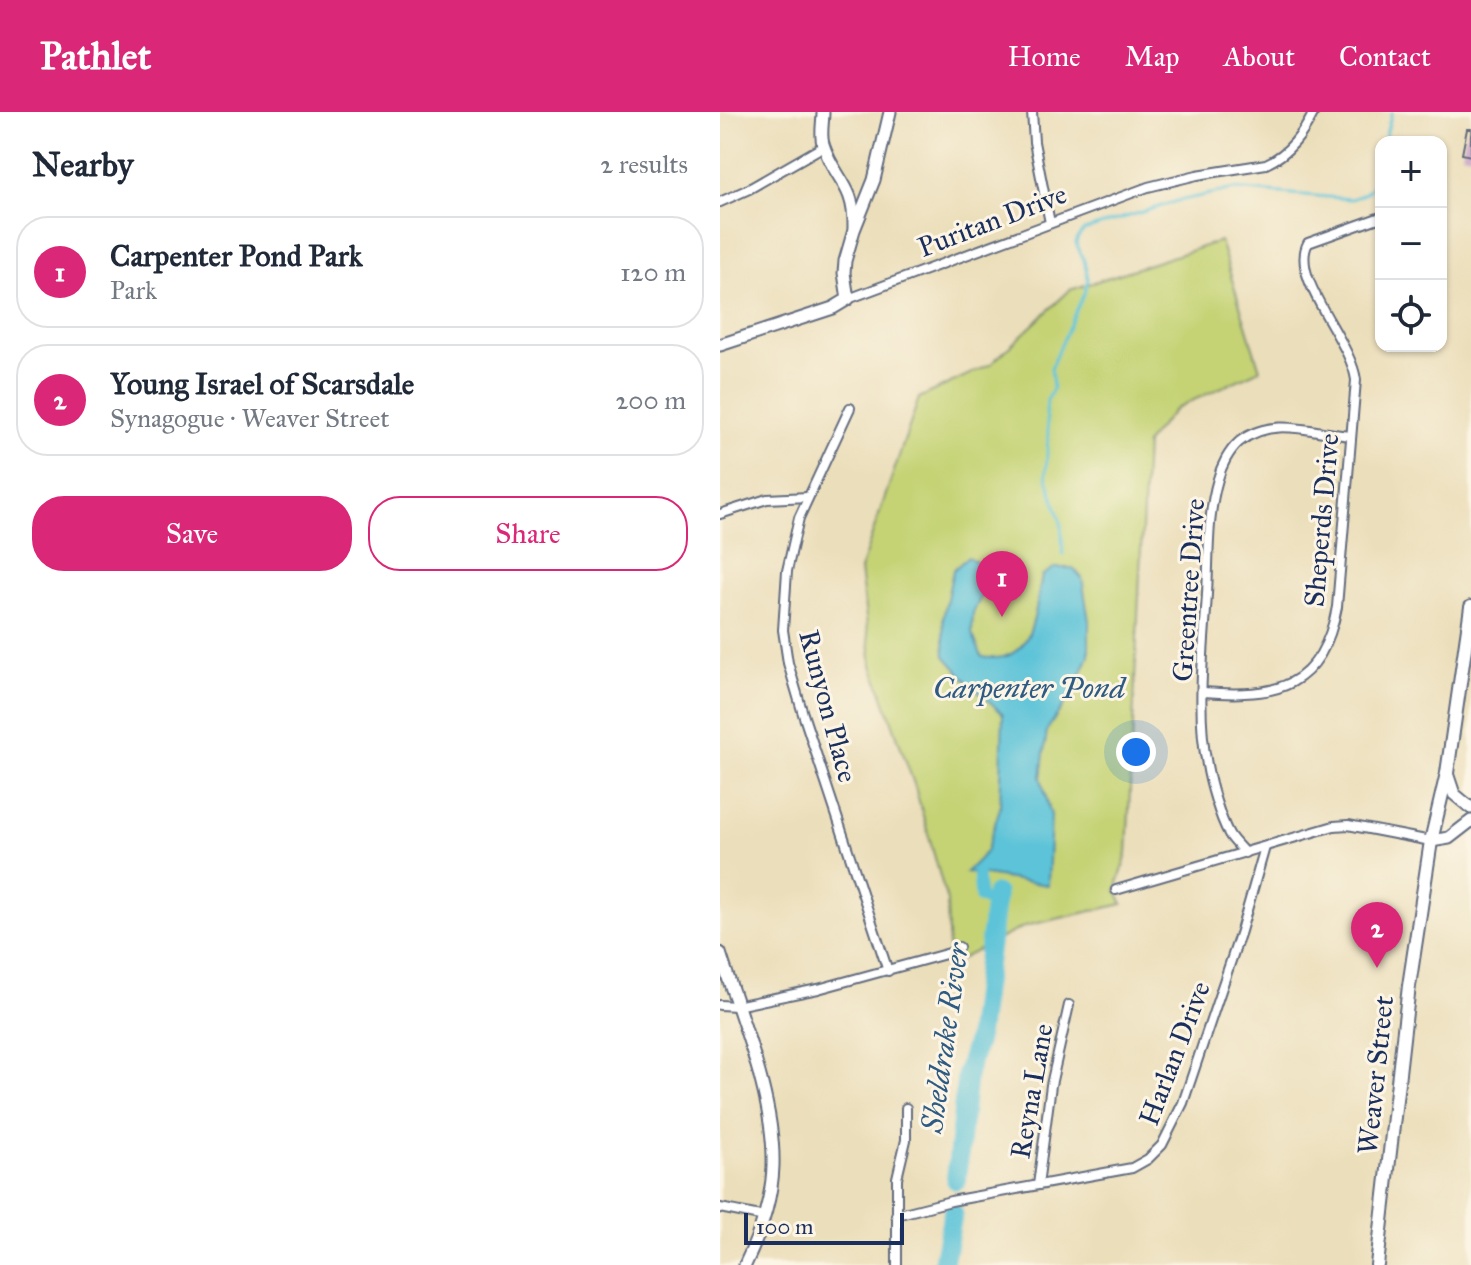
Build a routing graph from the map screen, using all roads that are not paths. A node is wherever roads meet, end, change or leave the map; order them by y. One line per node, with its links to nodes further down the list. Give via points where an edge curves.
1 (823, 112): 5 (street)
2 (890, 112): 9 (street, via 874,180)
3 (1032, 112): 8 (street)
4 (1314, 112): 8 (street, Puritan Drive, via 1297,141 1275,160 1148,187)
5 (824, 146): 6 (street); 9 (street, via 849,189)
6 (720, 202)
7 (1375, 219): 13 (street, Sheperds Drive, via 1308,243 1303,255 1306,274 1354,367)
8 (1050, 223): 10 (street, Puritan Drive)
9 (854, 230): 10 (street, via 844,273)
10 (848, 299): 11 (street, Puritan Drive)
11 (720, 345)
12 (850, 408): 14 (street, Runyon Place)
13 (1351, 436): 17 (street, Sheperds Drive, via 1337,607 1328,640 1298,681 1286,686); 17 (street, Greentree Drive, via 1303,428 1265,430 1240,442 1223,464 1211,512)
14 (808, 497): 15 (street, via 767,499); 27 (street, Runyon Place, via 784,593 788,663)
15 (720, 514)
16 (1471, 607): 18 (main road, Weaver Street)
17 (1203, 692): 23 (street, Greentree Drive, via 1207,765 1230,835)
18 (1447, 773): 19 (street, via 1454,794); 21 (main road, Weaver Street)
19 (1471, 808)
20 (1471, 821): 21 (street, via 1449,838)
21 (1431, 841): 22 (street, via 1348,825); 36 (main road, Weaver Street)
22 (1265, 847): 23 (street); 32 (street, Harlan Drive, via 1196,1070 1162,1145 1132,1168)
23 (1245, 853): 24 (street)
24 (1116, 890)
25 (959, 947): 27 (street)
26 (720, 953): 30 (street)
27 (888, 971): 30 (street)
28 (720, 1005): 30 (street)
29 (1069, 1005): 32 (street, Reyna Lane, via 1051,1085)
30 (736, 1006): 35 (street, via 773,1138)
31 (906, 1108): 34 (street)
32 (1038, 1185): 34 (street, Harlan Drive)
33 (720, 1208): 35 (street)
34 (896, 1215): 38 (street)
35 (765, 1217): 37 (street)
36 (1380, 1237): 39 (main road); 40 (main road, Weaver Street)
37 (745, 1265)
38 (897, 1265)
39 (1368, 1265)
40 (1377, 1265)

